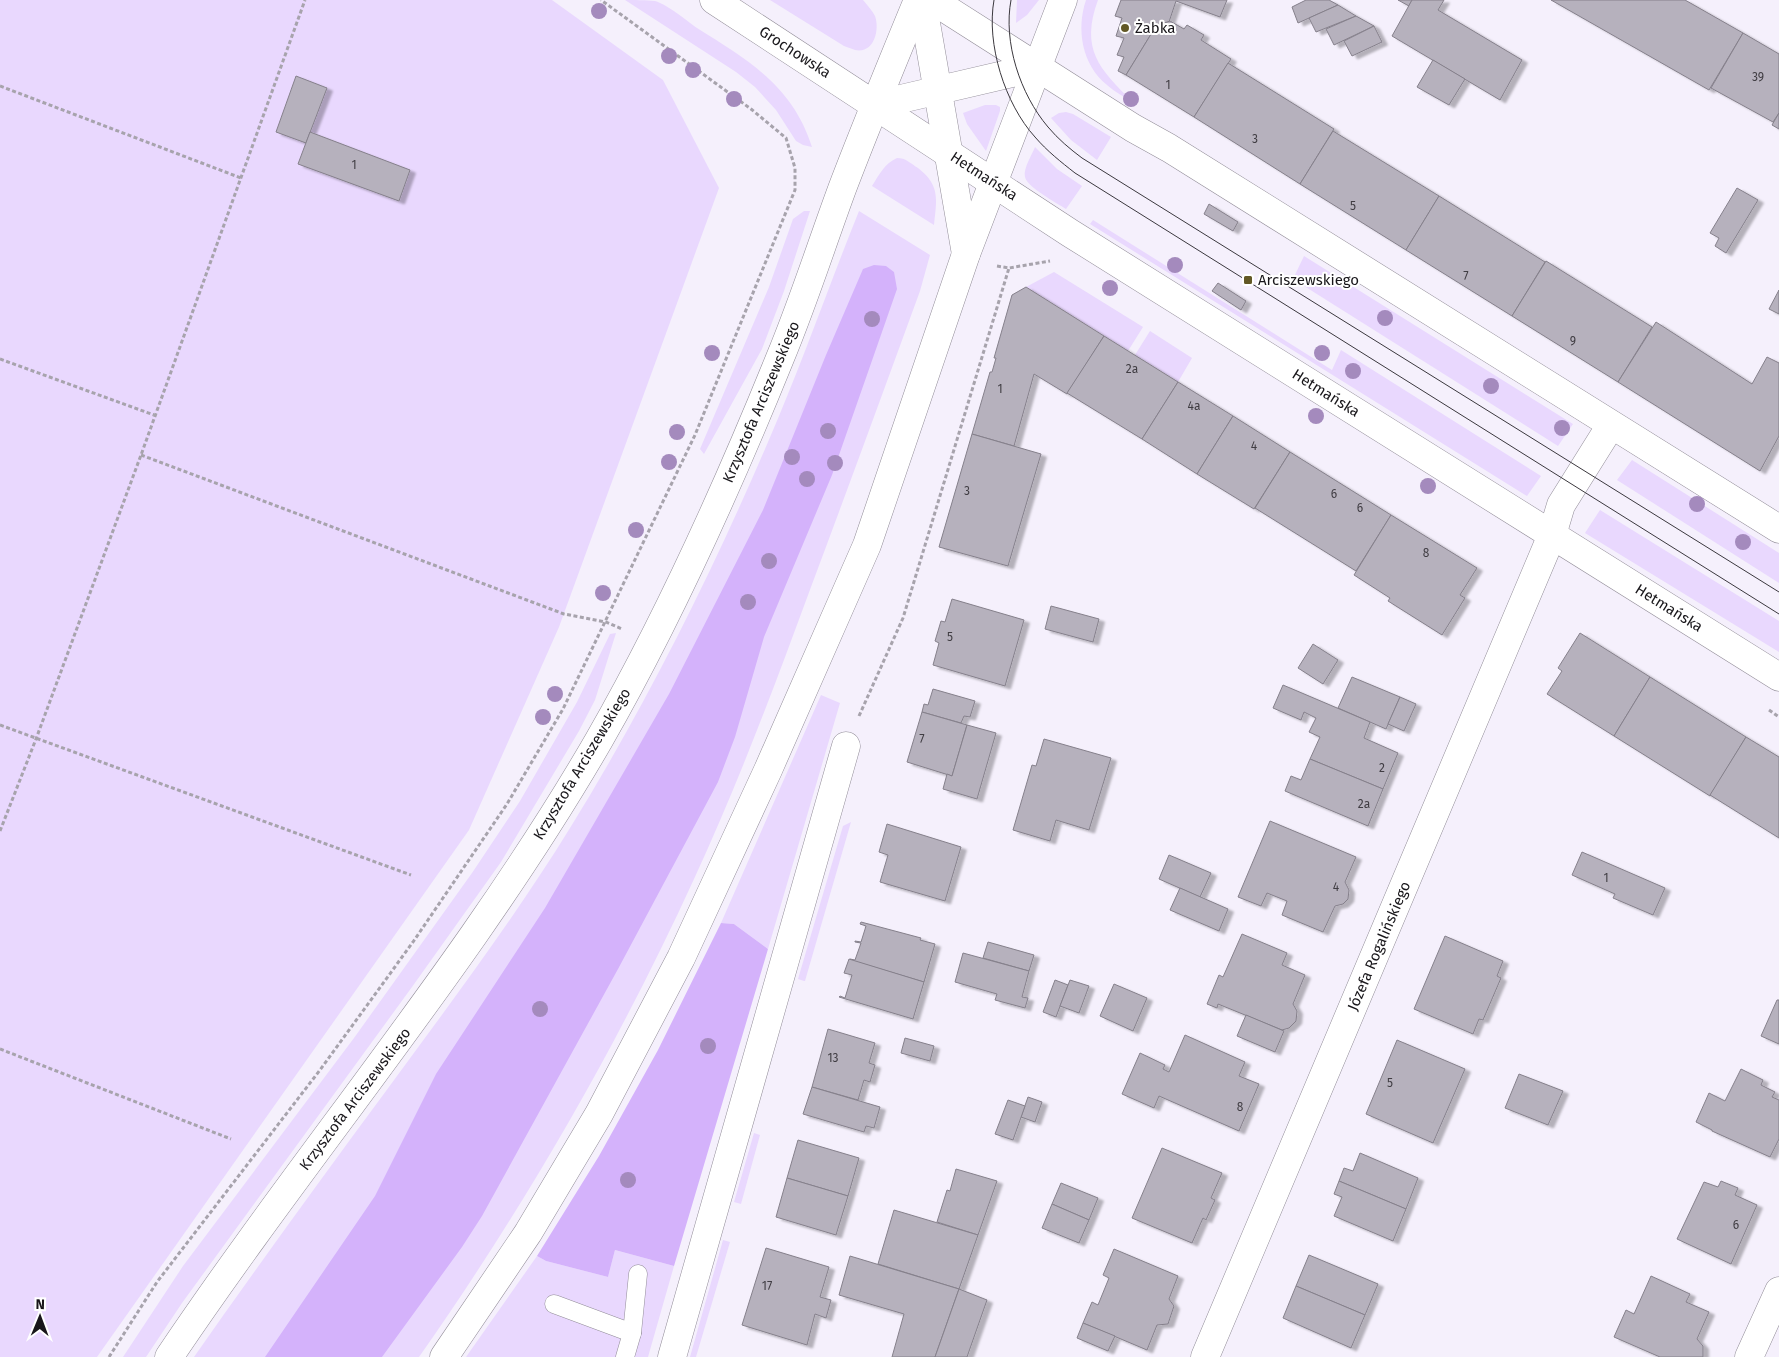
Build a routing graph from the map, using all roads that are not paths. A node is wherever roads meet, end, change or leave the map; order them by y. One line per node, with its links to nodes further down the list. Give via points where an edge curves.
1 (714, 0): 8 (main road, Grochowska)
2 (918, 0): 8 (main road, Krzysztofa Arciszewskiego)
3 (922, 0): 7 (main road)
4 (932, 0): 6 (main road)
5 (1063, 0): 6 (main road)
6 (1038, 67): 7 (main road); 10 (main road); 12 (main road)
7 (938, 91): 8 (main road); 9 (main road)
8 (875, 105): 9 (main road, Hetmańska); 21 (main road, Krzysztofa Arciszewskiego, via 780,358 715,511 652,642 597,742 487,917 256,1232)
9 (948, 153): 10 (main road, Hetmańska); 11 (main road)
10 (994, 183): 11 (main road); 14 (main road, Hetmańska)
11 (966, 254): 22 (main road, via 867,545 681,958 617,1082 568,1166 524,1240)
12 (1611, 425): 13 (main road); 14 (main road, Józefa Rogalińskiego, via 1561,505)
13 (1779, 529)
14 (1552, 535): 15 (main road, Hetmańska); 25 (main road, Józefa Rogalińskiego)
15 (1779, 677)
16 (846, 746): 24 (main road)
17 (638, 1274): 20 (lane)
18 (1779, 1291): 26 (main road)
19 (554, 1304): 20 (lane)
20 (632, 1333): 23 (lane)
21 (169, 1357)
22 (444, 1357)
23 (624, 1357)
24 (672, 1357)
25 (1206, 1357)
26 (1749, 1357)

